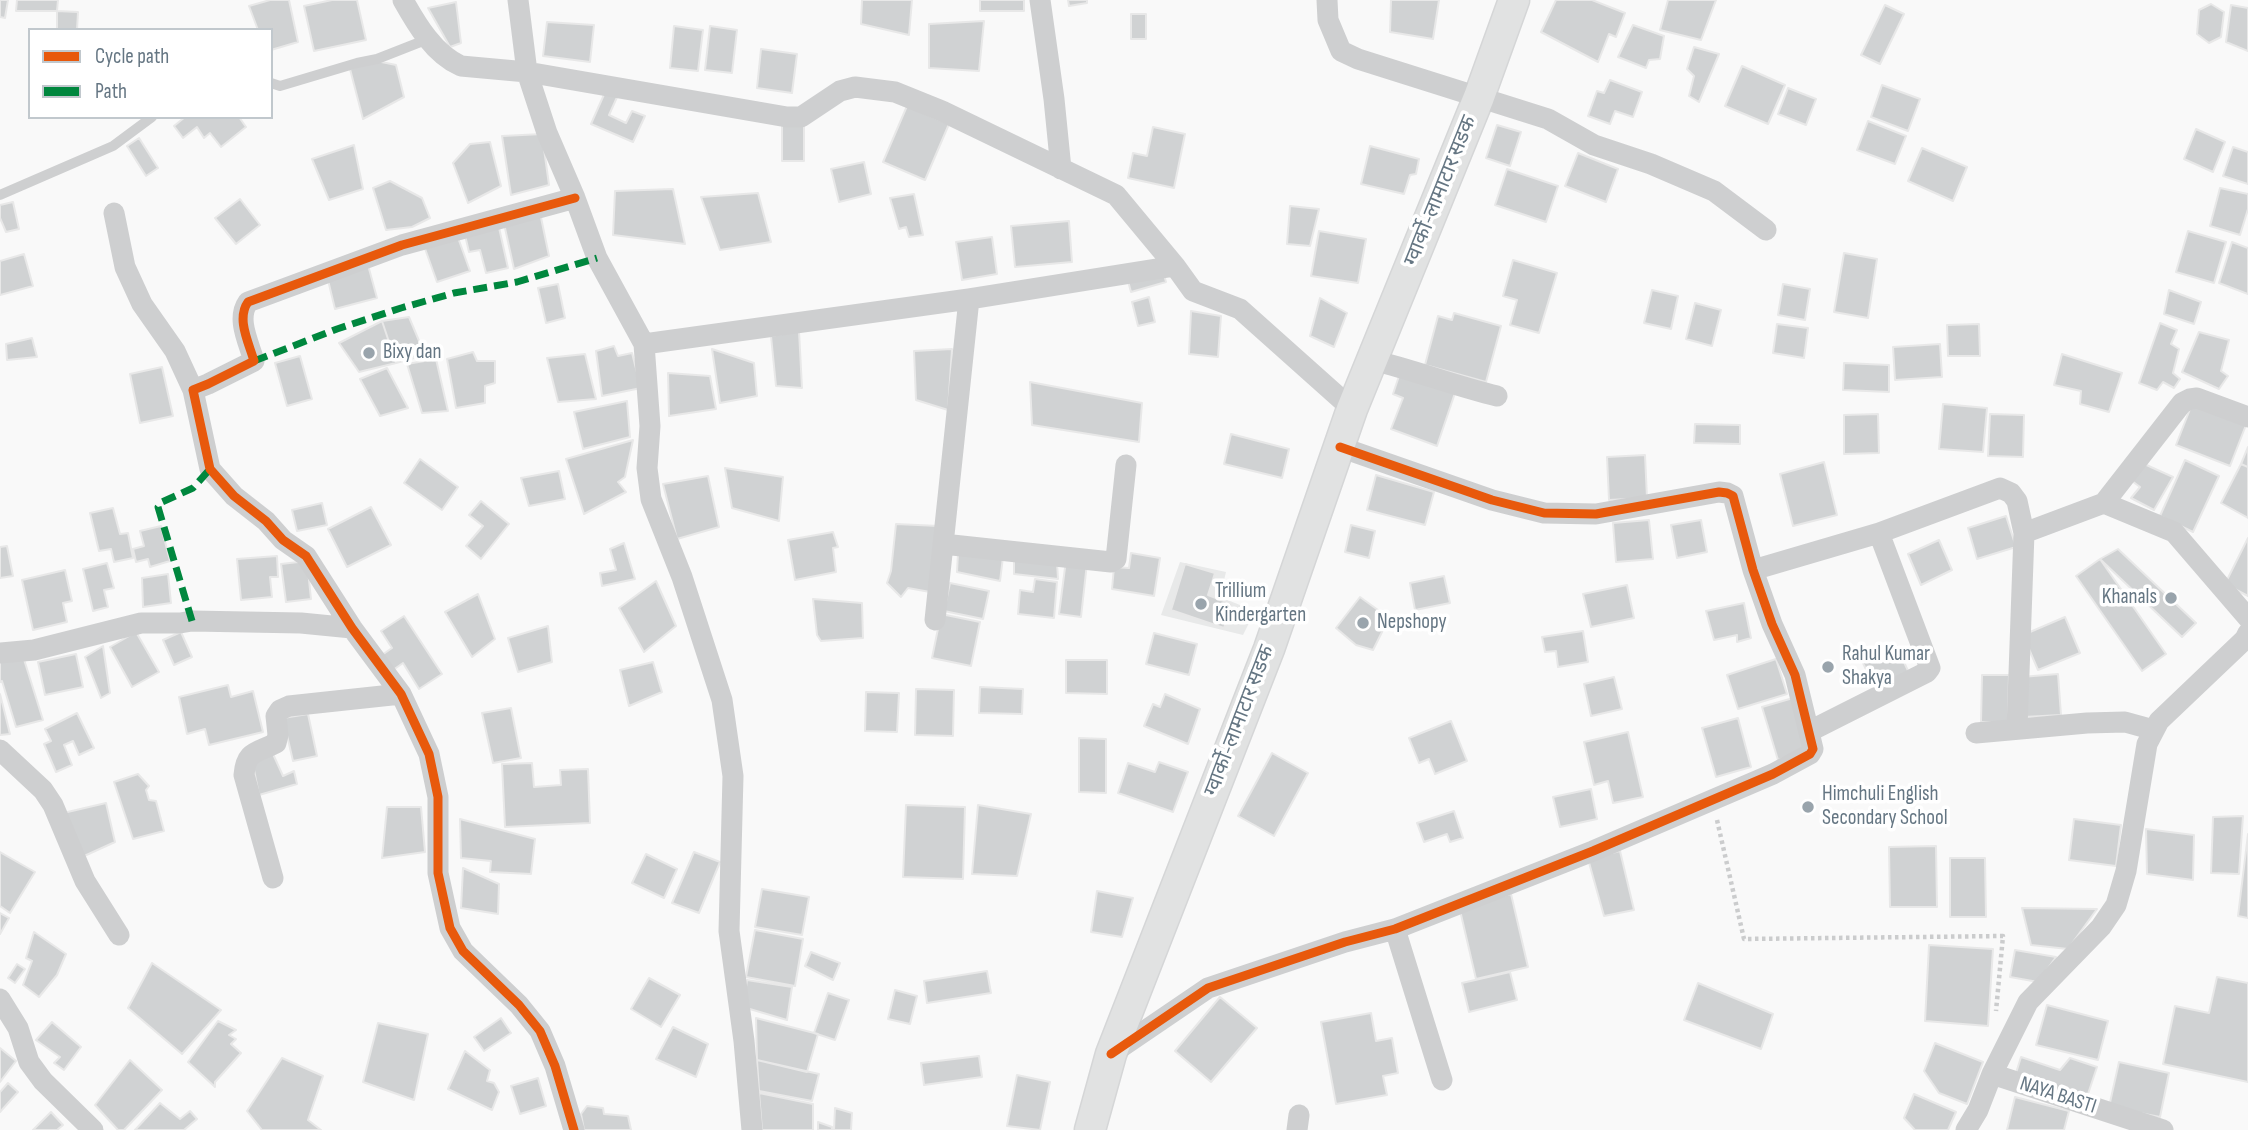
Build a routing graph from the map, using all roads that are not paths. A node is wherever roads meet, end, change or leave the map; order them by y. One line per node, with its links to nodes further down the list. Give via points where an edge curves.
1 (403, 0): 6 (street)
2 (518, 0): 7 (street)
3 (1040, 0): 11 (street)
4 (1327, 0): 9 (street, via 1328,20 1341,51)
5 (1514, 0): 9 (main road, ग्वार्को-लामाटार सडक)
6 (428, 39): 7 (street, via 461,66); 8 (lane, via 377,59 279,86)
7 (527, 72): 11 (street, via 787,117 801,117 855,87 895,92); 13 (street)
8 (273, 84)
9 (1479, 97): 15 (street, via 1548,119 1594,145 1714,191); 19 (main road, ग्वार्को-लामाटार सडक)
10 (149, 119): 12 (lane, via 113,146)
11 (1060, 169): 16 (street, via 1116,195)
12 (0, 195)
13 (575, 198): 18 (street, via 597,258); 20 (street, via 402,245 248,302 242,318 254,361)
14 (114, 213): 20 (street, via 125,267)
15 (1766, 230)
16 (1175, 266): 17 (street); 22 (street, via 1193,292 1240,309)
17 (969, 299): 18 (street); 29 (street)
18 (644, 344): 51 (street, via 651,499 722,701 733,776 729,930)
19 (1372, 360): 21 (street); 22 (main road, ग्वार्को-लामाटार सडक)
20 (193, 390): 33 (street, via 210,469 234,496 306,556)
21 (1497, 396)
22 (1352, 409): 24 (main road, ग्वार्को-लामाटार सडक)
23 (2248, 417): 26 (street, via 2197,398 2182,403)
24 (1340, 447): 30 (street, via 1492,500 1544,513 1596,514 1727,492 1736,502); 46 (main road, ग्वार्को-लामाटार सडक, via 1269,649)
25 (1126, 466): 29 (street, via 1111,562)
26 (2104, 503): 28 (street); 31 (street, via 2174,532)
27 (1879, 533): 28 (street, via 2000,488 2017,501); 30 (street); 39 (street, via 1930,668)
28 (2024, 533): 37 (street)
29 (943, 544): 32 (street)
30 (1753, 570): 39 (street, via 1795,675)
31 (2248, 618)
32 (934, 620)
33 (352, 628): 35 (street, via 300,623 141,623 34,650); 36 (street)
34 (2248, 633): 38 (street)
35 (0, 653)
36 (401, 694): 42 (street, via 280,710 276,743 245,761 244,775); 50 (street, via 429,754 438,797 438,873 450,928 463,951 540,1031)
37 (2017, 729): 38 (street, via 2125,722); 40 (street)
38 (2154, 730): 47 (street, via 2147,744 2116,905 2101,927 2028,1002)
39 (1810, 731): 43 (street, via 1810,754 1773,774)
40 (1976, 733)
41 (0, 750): 44 (street, via 53,805 85,881)
42 (273, 878)
43 (1395, 929): 46 (street, via 1208,988); 48 (street)
44 (119, 935)
45 (0, 999): 49 (street, via 18,1028 29,1062)
46 (1111, 1054): 52 (main road, ग्वार्को-लामाटार सडक)
47 (1992, 1074): 53 (street); 54 (street, NAYA BASTI)
48 (1442, 1080)
49 (93, 1130)
50 (574, 1130)
51 (752, 1130)
52 (1090, 1130)
53 (1966, 1130)
54 (2163, 1130)

